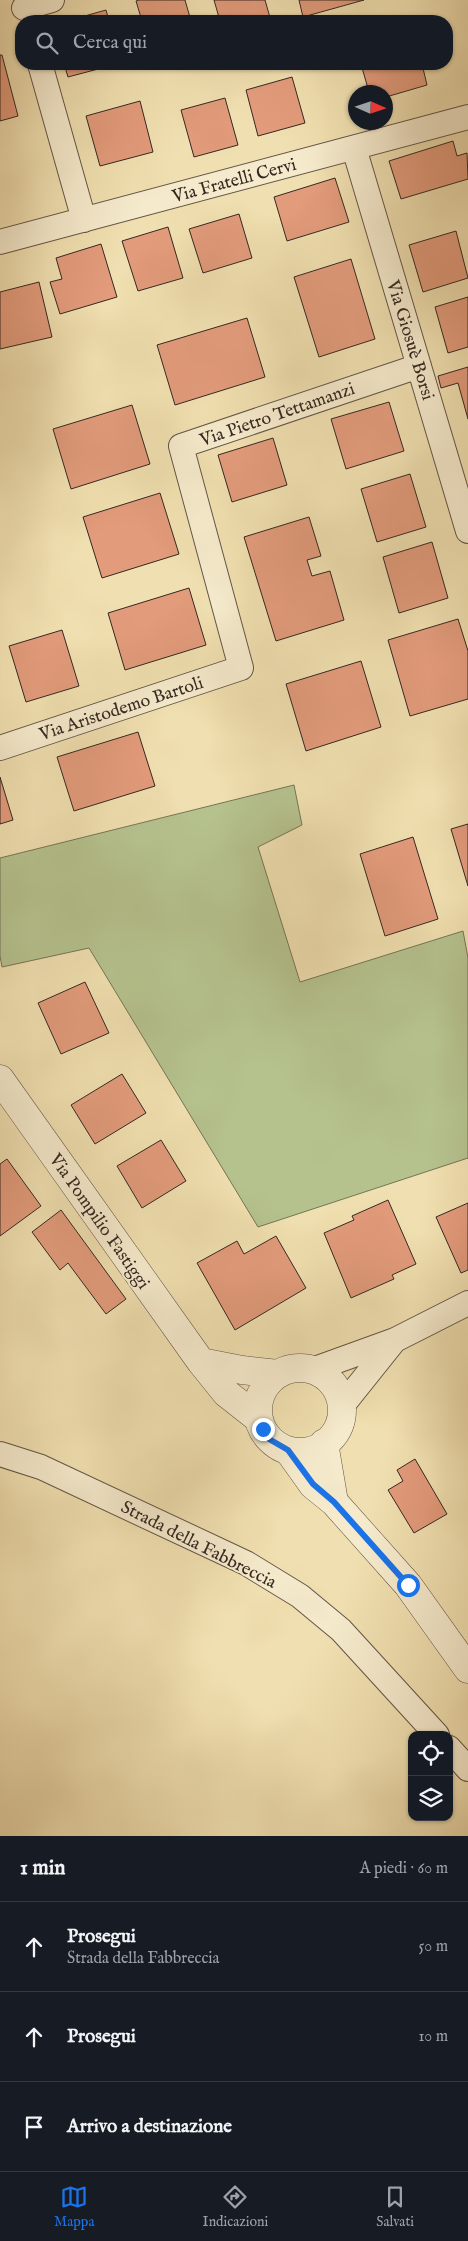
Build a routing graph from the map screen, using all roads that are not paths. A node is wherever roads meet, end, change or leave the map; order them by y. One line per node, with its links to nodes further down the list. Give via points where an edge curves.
1 (52, 0): 2 (street)
2 (25, 10)
3 (42, 70): 6 (street)
4 (468, 117): 5 (street, Via Fratelli Cervi)
5 (354, 148): 6 (street, Via Fratelli Cervi); 8 (street, Via Giosuè Borsi)
6 (84, 220): 7 (street, Via Fratelli Cervi)
7 (0, 242)
8 (419, 366): 9 (street, Via Giosuè Borsi); 10 (street, Via Pietro Tettamanzi, via 181,446)
9 (468, 531)
10 (241, 668): 11 (street, Via Aristodemo Bartoli)
11 (0, 748)
12 (0, 1080): 15 (street, Via Pompilio Fastiggi)
13 (468, 1303): 14 (street)
14 (395, 1340): 16 (street); 18 (street)
15 (201, 1362): 17 (street); 19 (street, Via Pompilio Fastiggi, via 226,1392)
16 (312, 1370): 17 (street, via 300,1368); 18 (street, via 332,1384)
17 (278, 1374): 19 (street, via 261,1393)
18 (342, 1406): 20 (street, via 334,1433)
19 (259, 1419): 21 (street, via 269,1439)
20 (324, 1443): 21 (street, via 301,1452); 23 (street)
21 (288, 1450): 23 (street, via 313,1484)
22 (0, 1454): 25 (street, Strada della Fabbreccia, via 42,1467 246,1563 300,1596 340,1630)
23 (334, 1502): 24 (street, via 408,1585)
24 (468, 1669)
25 (433, 1731)
26 (453, 1752): 27 (street)
27 (468, 1769)

